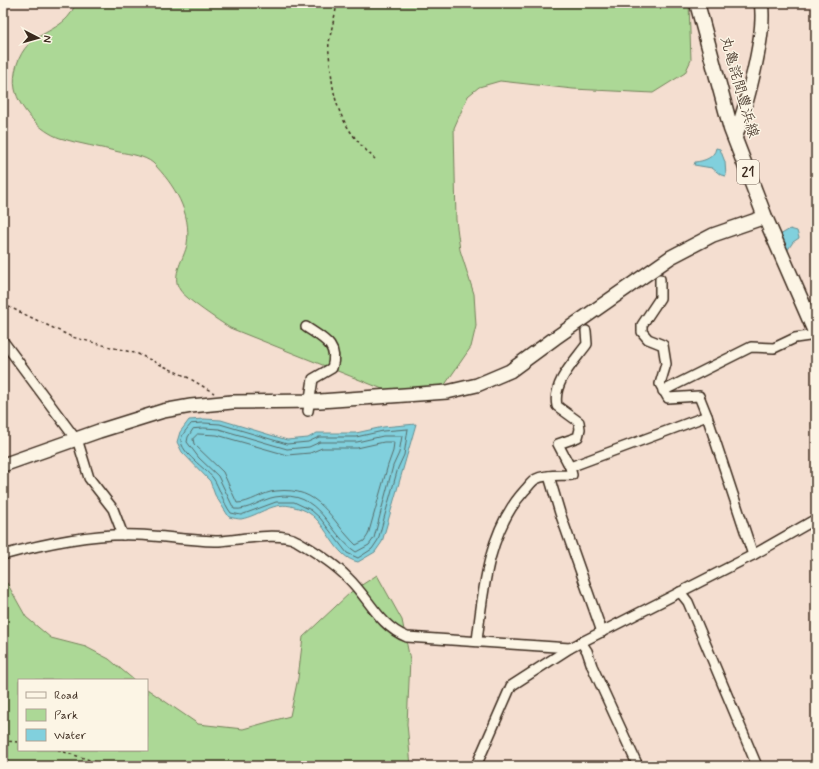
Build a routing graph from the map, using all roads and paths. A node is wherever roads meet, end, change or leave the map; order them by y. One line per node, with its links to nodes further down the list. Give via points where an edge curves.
1 (336, 3): 5 (path, via 336,17 329,43 332,87 348,131)
2 (697, 3): 4 (main road, 丸亀詫間豊浜線 / 21)
3 (761, 3): 4 (street, via 761,34 745,108)
4 (735, 139): 6 (main road, 丸亀詫間豊浜線 / 21)
5 (375, 159)
6 (765, 217): 11 (main road, 丸亀詫間豊浜線 / 21); 15 (street, via 713,235 671,257 510,371 477,385 447,392)
7 (660, 279): 13 (street, via 660,298 642,324 642,332 648,339 663,345 666,364 660,384)
8 (3, 304): 14 (path, via 72,337 138,354 189,378)
9 (306, 327): 15 (street, via 327,341 335,358 332,368 313,379)
10 (586, 331): 19 (street, via 587,344 558,384 554,396 557,406 579,422 578,436 558,444)
11 (816, 335): 13 (street, via 795,338 774,348 751,347)
12 (3, 341): 17 (street)
13 (663, 391): 16 (street, via 668,398 698,396)
14 (229, 403): 15 (street); 17 (street, via 163,411)
15 (309, 406)
16 (707, 416): 19 (street); 24 (street)
17 (76, 439): 18 (street); 22 (street, via 89,478 114,509)
18 (3, 466)
19 (570, 467): 20 (street, via 572,475)
20 (549, 476): 26 (street); 27 (street, via 535,479 517,499 499,533 483,585)
21 (816, 519): 24 (street)
22 (123, 535): 23 (street, via 82,538); 27 (street, via 207,541 280,536 295,539 332,563 348,577 382,620 396,633 407,638)
23 (3, 555)
24 (753, 555): 25 (street)
25 (680, 592): 26 (street); 36 (street, via 688,602)
26 (602, 632): 28 (street)
27 (477, 641): 29 (street)
28 (581, 642): 29 (street); 35 (street)
29 (570, 648): 34 (street, via 511,686)
30 (3, 741): 31 (path)
31 (18, 742)
32 (61, 751): 33 (path)
33 (103, 766)
34 (476, 766)
35 (638, 766)
36 (757, 766)

